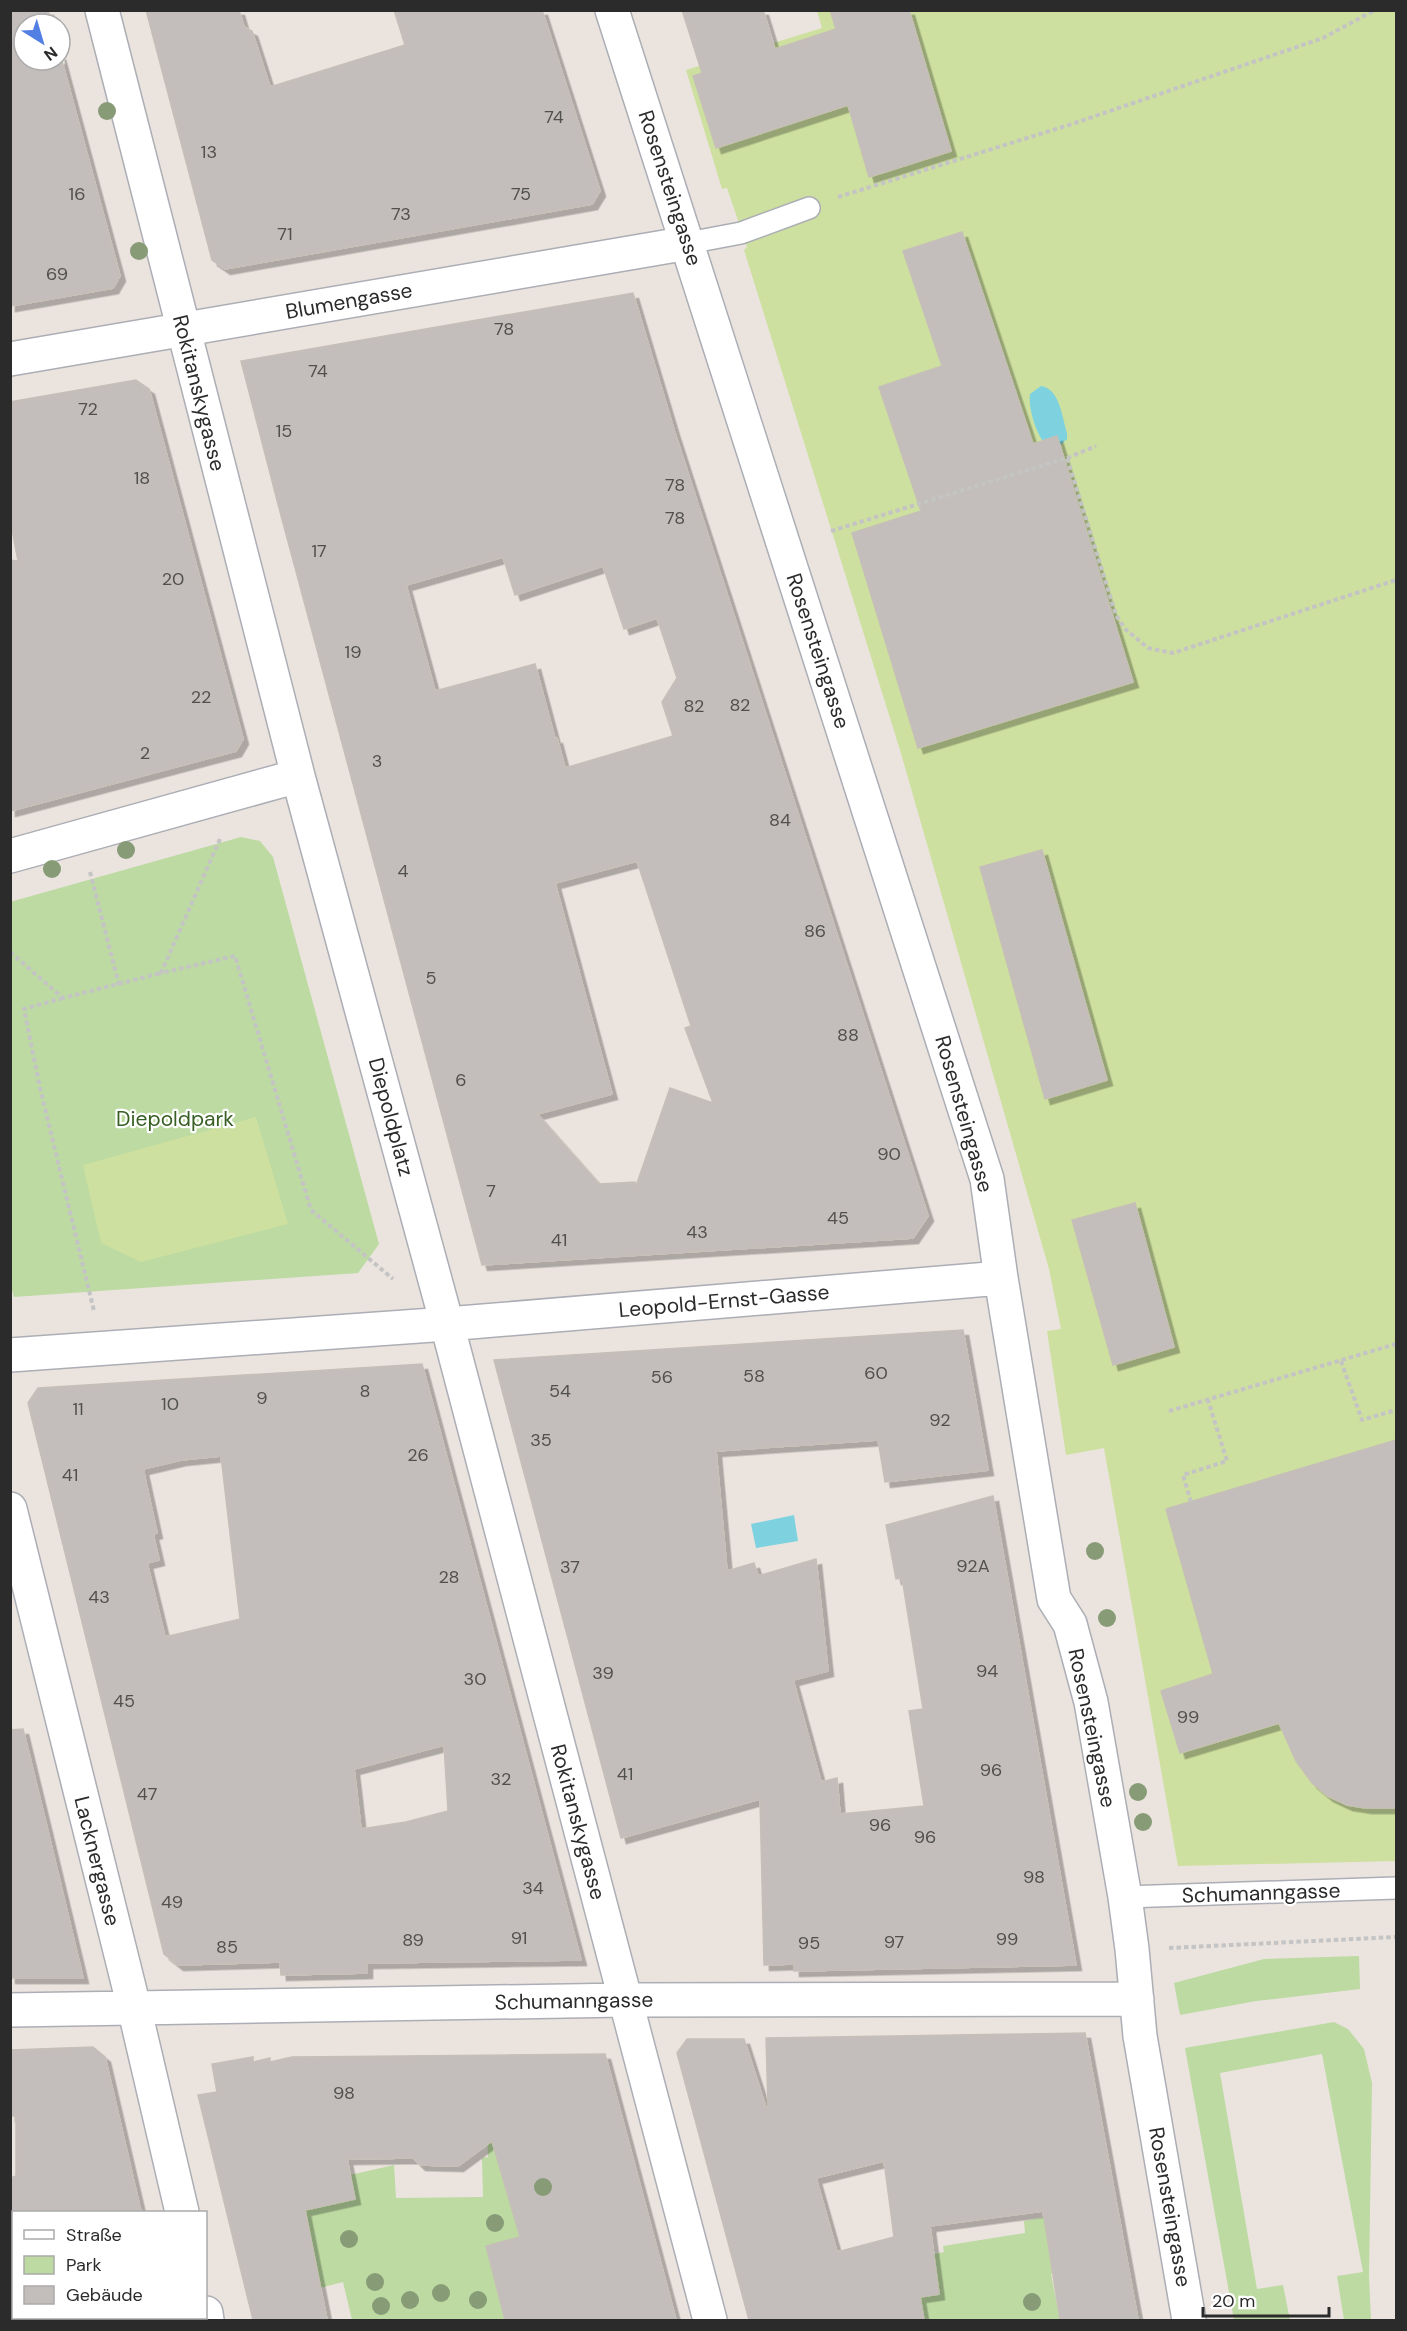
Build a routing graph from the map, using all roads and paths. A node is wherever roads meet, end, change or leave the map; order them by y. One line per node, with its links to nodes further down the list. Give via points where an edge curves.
1 (102, 10): 6 (street, Rokitanskygasse)
2 (612, 10): 5 (street, Rosensteingasse)
3 (1375, 10): 4 (path, via 1323,38 1070,125)
4 (808, 208): 5 (lane, via 741,233)
5 (688, 243): 6 (street, Blumengasse); 20 (street, Rosensteingasse, via 987,1179)
6 (182, 329): 7 (street, Blumengasse); 12 (street, Rokitanskygasse)
7 (10, 359)
8 (1096, 446): 9 (path)
9 (1067, 458): 10 (path); 11 (path, via 1116,615 1125,629 1148,648 1173,653)
10 (831, 531)
11 (1396, 580)
12 (298, 776): 13 (street); 22 (street, Diepoldplatz)
13 (240, 792): 14 (street); 17 (path)
14 (81, 837): 15 (street); 18 (path)
15 (10, 856)
16 (10, 952): 19 (path)
17 (161, 973): 18 (path); 21 (path, via 235,956 311,1210)
18 (119, 985): 19 (path)
19 (63, 998): 24 (path, via 24,1009)
20 (1001, 1278): 22 (street, Leopold-Ernst-Gasse); 33 (street, Rosensteingasse, via 1054,1599 1070,1623 1091,1702)
21 (402, 1286)
22 (447, 1324): 24 (street); 37 (street, Rokitanskygasse)
23 (1396, 1344): 26 (path)
24 (103, 1349): 25 (street)
25 (10, 1355)
26 (1341, 1360): 27 (path); 28 (path, via 1362,1420)
27 (1208, 1400): 29 (path); 30 (path, via 1227,1461 1183,1475)
28 (1396, 1410)
29 (1169, 1411)
30 (1191, 1502)
31 (10, 1509): 38 (street, Lacknergasse)
32 (1396, 1888): 33 (lane, Schumanngasse)
33 (1125, 1897): 35 (street, Rosensteingasse)
34 (1396, 1937): 35 (path)
35 (1132, 1950): 36 (street, Rosensteingasse)
36 (1137, 1999): 37 (street, Schumanngasse); 42 (street, Rosensteingasse)
37 (625, 2000): 38 (street, Schumanngasse); 41 (street, Rokitanskygasse)
38 (134, 2007): 39 (street, Schumanngasse); 40 (street, Lacknergasse)
39 (10, 2010)
40 (182, 2211)
41 (710, 2320)
42 (1189, 2320)

